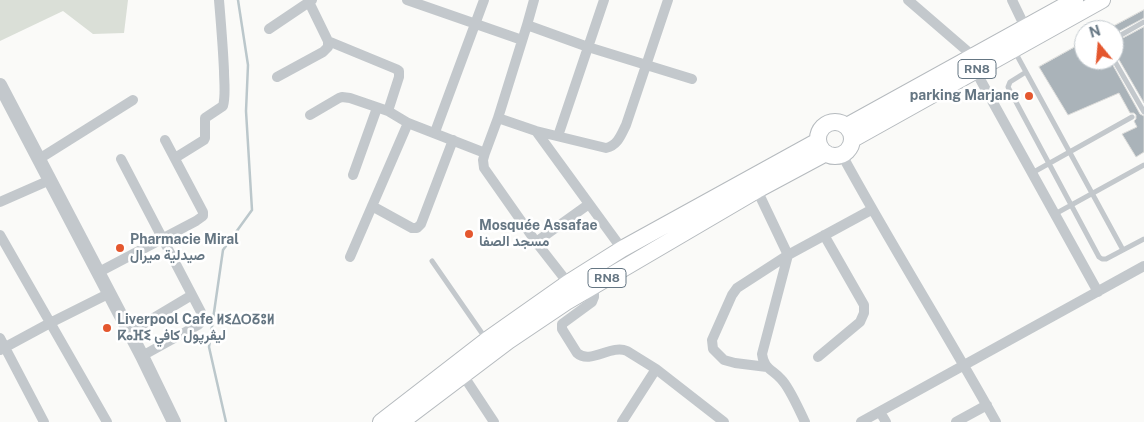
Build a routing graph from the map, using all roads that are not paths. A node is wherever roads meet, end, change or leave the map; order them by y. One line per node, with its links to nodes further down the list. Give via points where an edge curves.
1 (219, 0): 46 (street, via 224,103 206,118 204,140)
2 (407, 0): 13 (street)
3 (484, 0): 13 (street)
4 (534, 0): 14 (street)
5 (604, 0): 20 (street)
6 (668, 0): 23 (street)
7 (908, 0): 22 (street)
8 (1012, 0): 15 (street)
9 (1075, 0): 15 (main road, RN8)
10 (1102, 0): 21 (main road, RN8)
11 (309, 1): 16 (street); 19 (street)
12 (1144, 22): 17 (lane)
13 (476, 24): 18 (street); 38 (street)
14 (527, 25): 18 (street); 20 (street)
15 (1025, 27): 22 (main road, RN8)
16 (269, 29)
17 (1124, 33)
18 (522, 40): 35 (street)
19 (328, 41): 26 (street, via 323,52); 31 (street, via 396,68 400,77)
20 (588, 47): 23 (street); 40 (street)
21 (1014, 49): 22 (main road, RN8); 25 (lane)
22 (974, 63): 39 (main road, RN8); 51 (street)
23 (646, 65): 27 (street); 40 (street, via 626,125 615,144 606,148)
24 (1120, 70): 32 (lane)
25 (1026, 72): 44 (lane); 49 (lane, via 1010,82 1008,87)
26 (277, 77)
27 (692, 80)
28 (0, 85): 47 (street)
29 (133, 100): 47 (street)
30 (377, 108): 31 (street); 33 (street, via 342,97); 52 (street)
31 (388, 112): 36 (street)
32 (1144, 112)
33 (310, 114)
34 (1132, 117): 44 (lane)
35 (498, 118): 37 (street); 45 (street)
36 (408, 123): 38 (street); 59 (street)
37 (536, 131): 40 (street); 57 (street)
38 (435, 132): 42 (street)
39 (850, 132): 43 (main road, RN8, via 851,147 848,150); 43 (main road, RN8, via 838,122 825,125 819,132)
40 (558, 136)
41 (165, 140): 46 (street)
42 (453, 140): 45 (street); 59 (street, via 417,228)
43 (829, 150): 54 (main road, RN8); 60 (street); 67 (main road, RN8)
44 (1070, 152): 49 (lane); 55 (lane)
45 (485, 153): 66 (street, via 484,168)
46 (175, 158): 64 (street, via 203,216)
47 (39, 159): 53 (street)
48 (122, 159): 64 (street)
49 (1049, 163): 51 (lane); 58 (lane)
50 (1144, 165): 55 (lane)
51 (1032, 173): 61 (street)
52 (353, 175)
53 (50, 180): 56 (street); 73 (street)
54 (757, 190): 69 (street); 75 (main road, RN8)
55 (1092, 193): 58 (lane); 68 (lane)
56 (0, 202)
57 (589, 204): 66 (street); 67 (street)
58 (1071, 205): 61 (lane); 68 (lane, via 1100,258 1104,260)
59 (372, 206): 70 (street)
60 (871, 210): 62 (street); 85 (street)
61 (1055, 214): 76 (street)
62 (824, 235): 69 (street); 84 (street, via 864,305 864,313 860,322)
63 (1, 237): 79 (street)
64 (162, 239): 73 (street); 78 (street)
65 (1144, 239): 68 (lane)
66 (536, 242): 74 (street)
67 (622, 249): 74 (main road, RN8)
68 (1123, 250)
69 (788, 255): 86 (street, via 762,354); 86 (street, via 737,288 712,340 712,349 724,360)
70 (350, 257)
71 (432, 261): 81 (lane)
72 (1144, 266): 76 (street)
73 (99, 272): 77 (street)
74 (568, 283): 81 (main road, RN8)
75 (594, 285): 87 (street, via 592,302 562,324 574,349 585,357 623,349); 88 (main road, RN8, via 508,341)
76 (1098, 292): 85 (street)
77 (110, 293): 79 (street); 80 (street)
78 (192, 295): 80 (street); 83 (street, via 202,314 202,321)
79 (50, 323): 82 (street); 93 (street)
80 (130, 332): 83 (street)
81 (487, 340): 94 (main road, RN8)
82 (2, 345): 92 (street)
83 (142, 356): 91 (street)
84 (818, 357)
85 (965, 365): 89 (street); 90 (street)
86 (767, 367): 99 (street, via 782,379)
87 (656, 370): 97 (street); 98 (street)
88 (463, 375): 95 (main road, RN8); 96 (street)
89 (987, 405): 102 (street); 103 (street)
90 (880, 412): 100 (street); 101 (street)
91 (169, 420)
92 (44, 422)
93 (107, 422)
94 (381, 422)
95 (401, 422)
96 (494, 422)
97 (622, 422)
98 (724, 422)
99 (805, 422)
100 (861, 422)
101 (886, 422)
102 (956, 422)
103 (996, 422)

